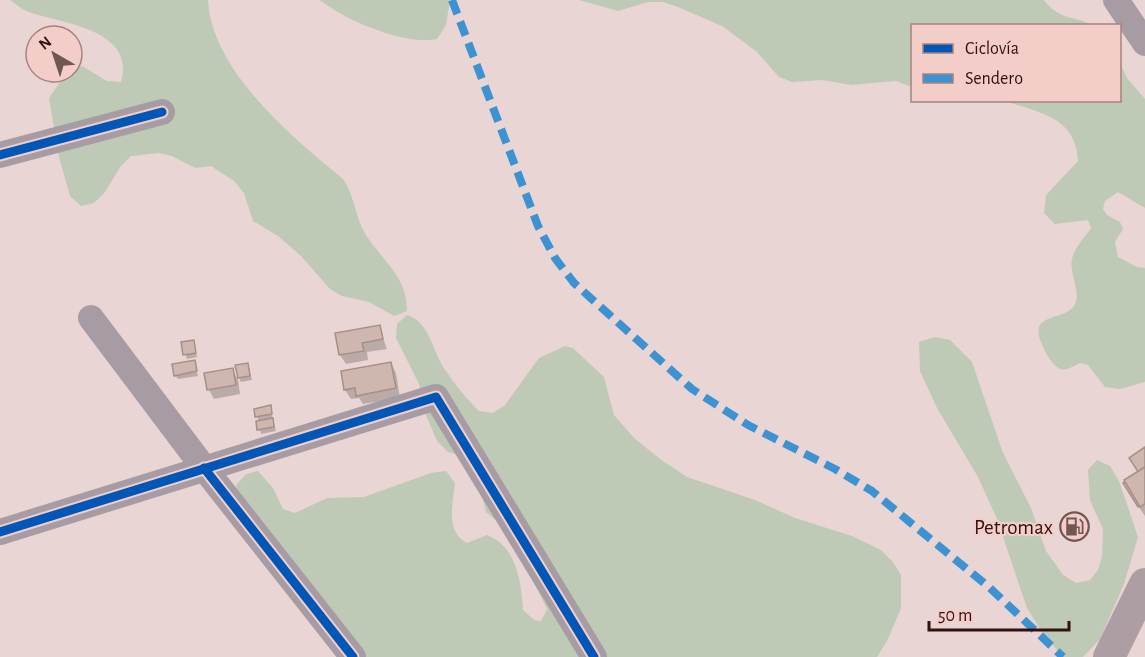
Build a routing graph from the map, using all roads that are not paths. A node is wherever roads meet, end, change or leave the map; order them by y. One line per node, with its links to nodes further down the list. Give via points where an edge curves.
1 (1116, 0): 2 (street)
2 (1145, 43)
3 (162, 112): 4 (street)
4 (0, 155)
5 (91, 318): 6 (street)
6 (204, 468): 7 (street); 9 (street); 10 (street, via 436,398)
7 (0, 532)
8 (1145, 584): 11 (main road)
9 (353, 657)
10 (594, 657)
11 (1109, 657)

